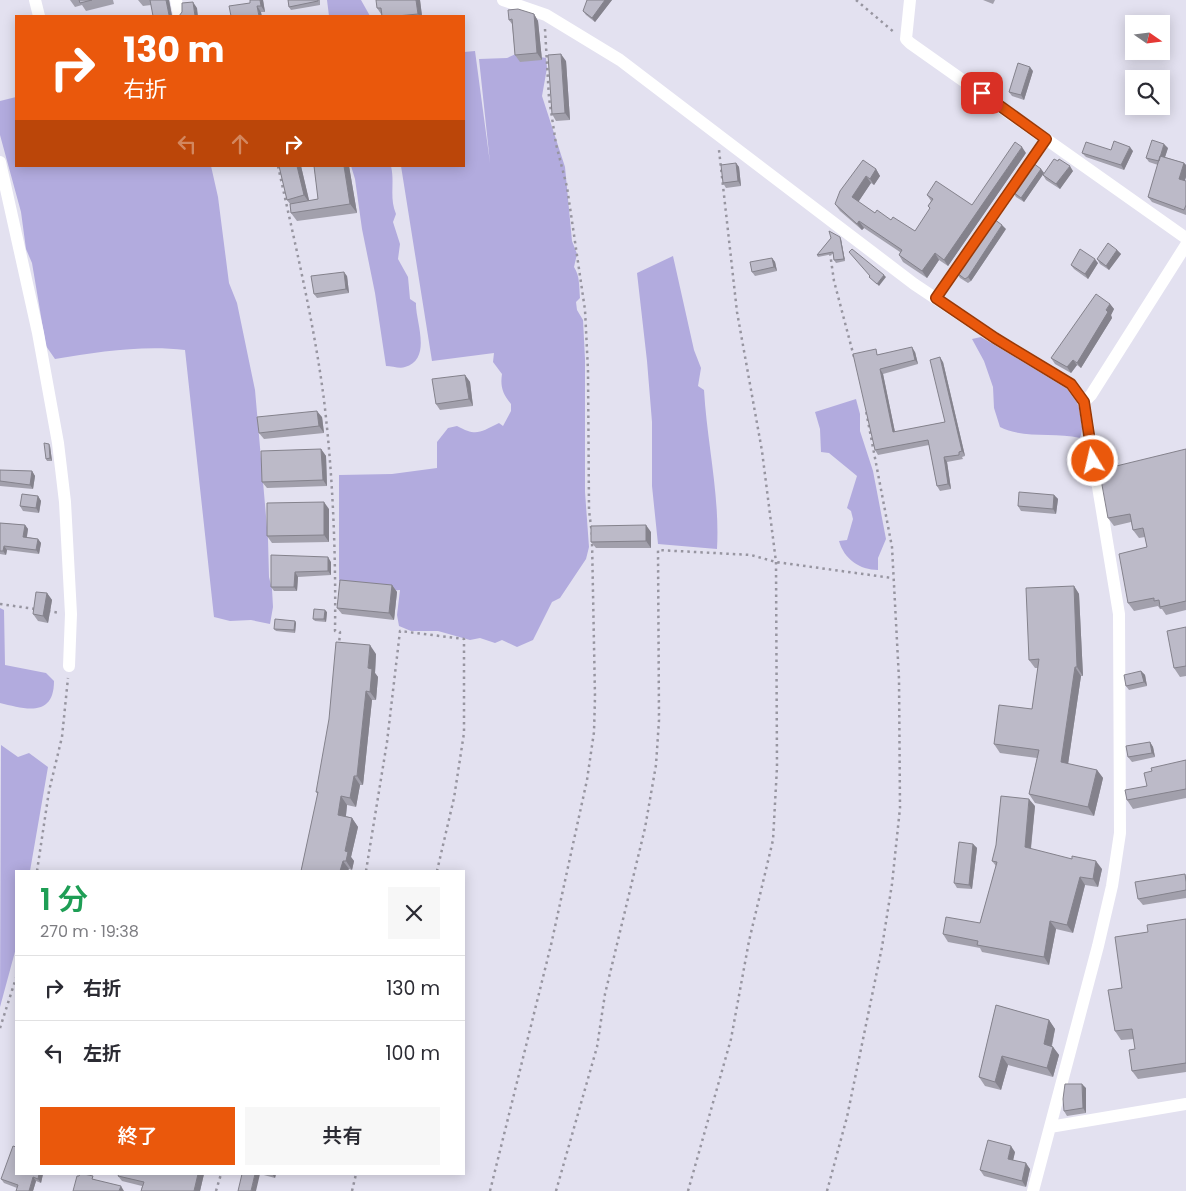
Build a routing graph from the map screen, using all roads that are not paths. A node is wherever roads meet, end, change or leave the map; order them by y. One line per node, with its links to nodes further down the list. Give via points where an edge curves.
1 (35, 0): 5 (street)
2 (176, 0): 6 (street)
3 (503, 0): 11 (street, via 546,15 620,60 865,248)
4 (910, 0): 7 (street, via 906,38)
5 (39, 15)
6 (179, 15)
7 (1046, 139): 9 (street); 11 (street)
8 (0, 162): 13 (street, via 32,304 58,443 65,502 71,614)
9 (1186, 238)
10 (1186, 245): 12 (street)
11 (936, 298): 12 (street, via 1071,384)
12 (1084, 402): 15 (street, via 1119,614 1120,833 1110,894)
13 (69, 666)
14 (1186, 1104): 15 (street)
15 (1050, 1127): 16 (street)
16 (1033, 1191)

